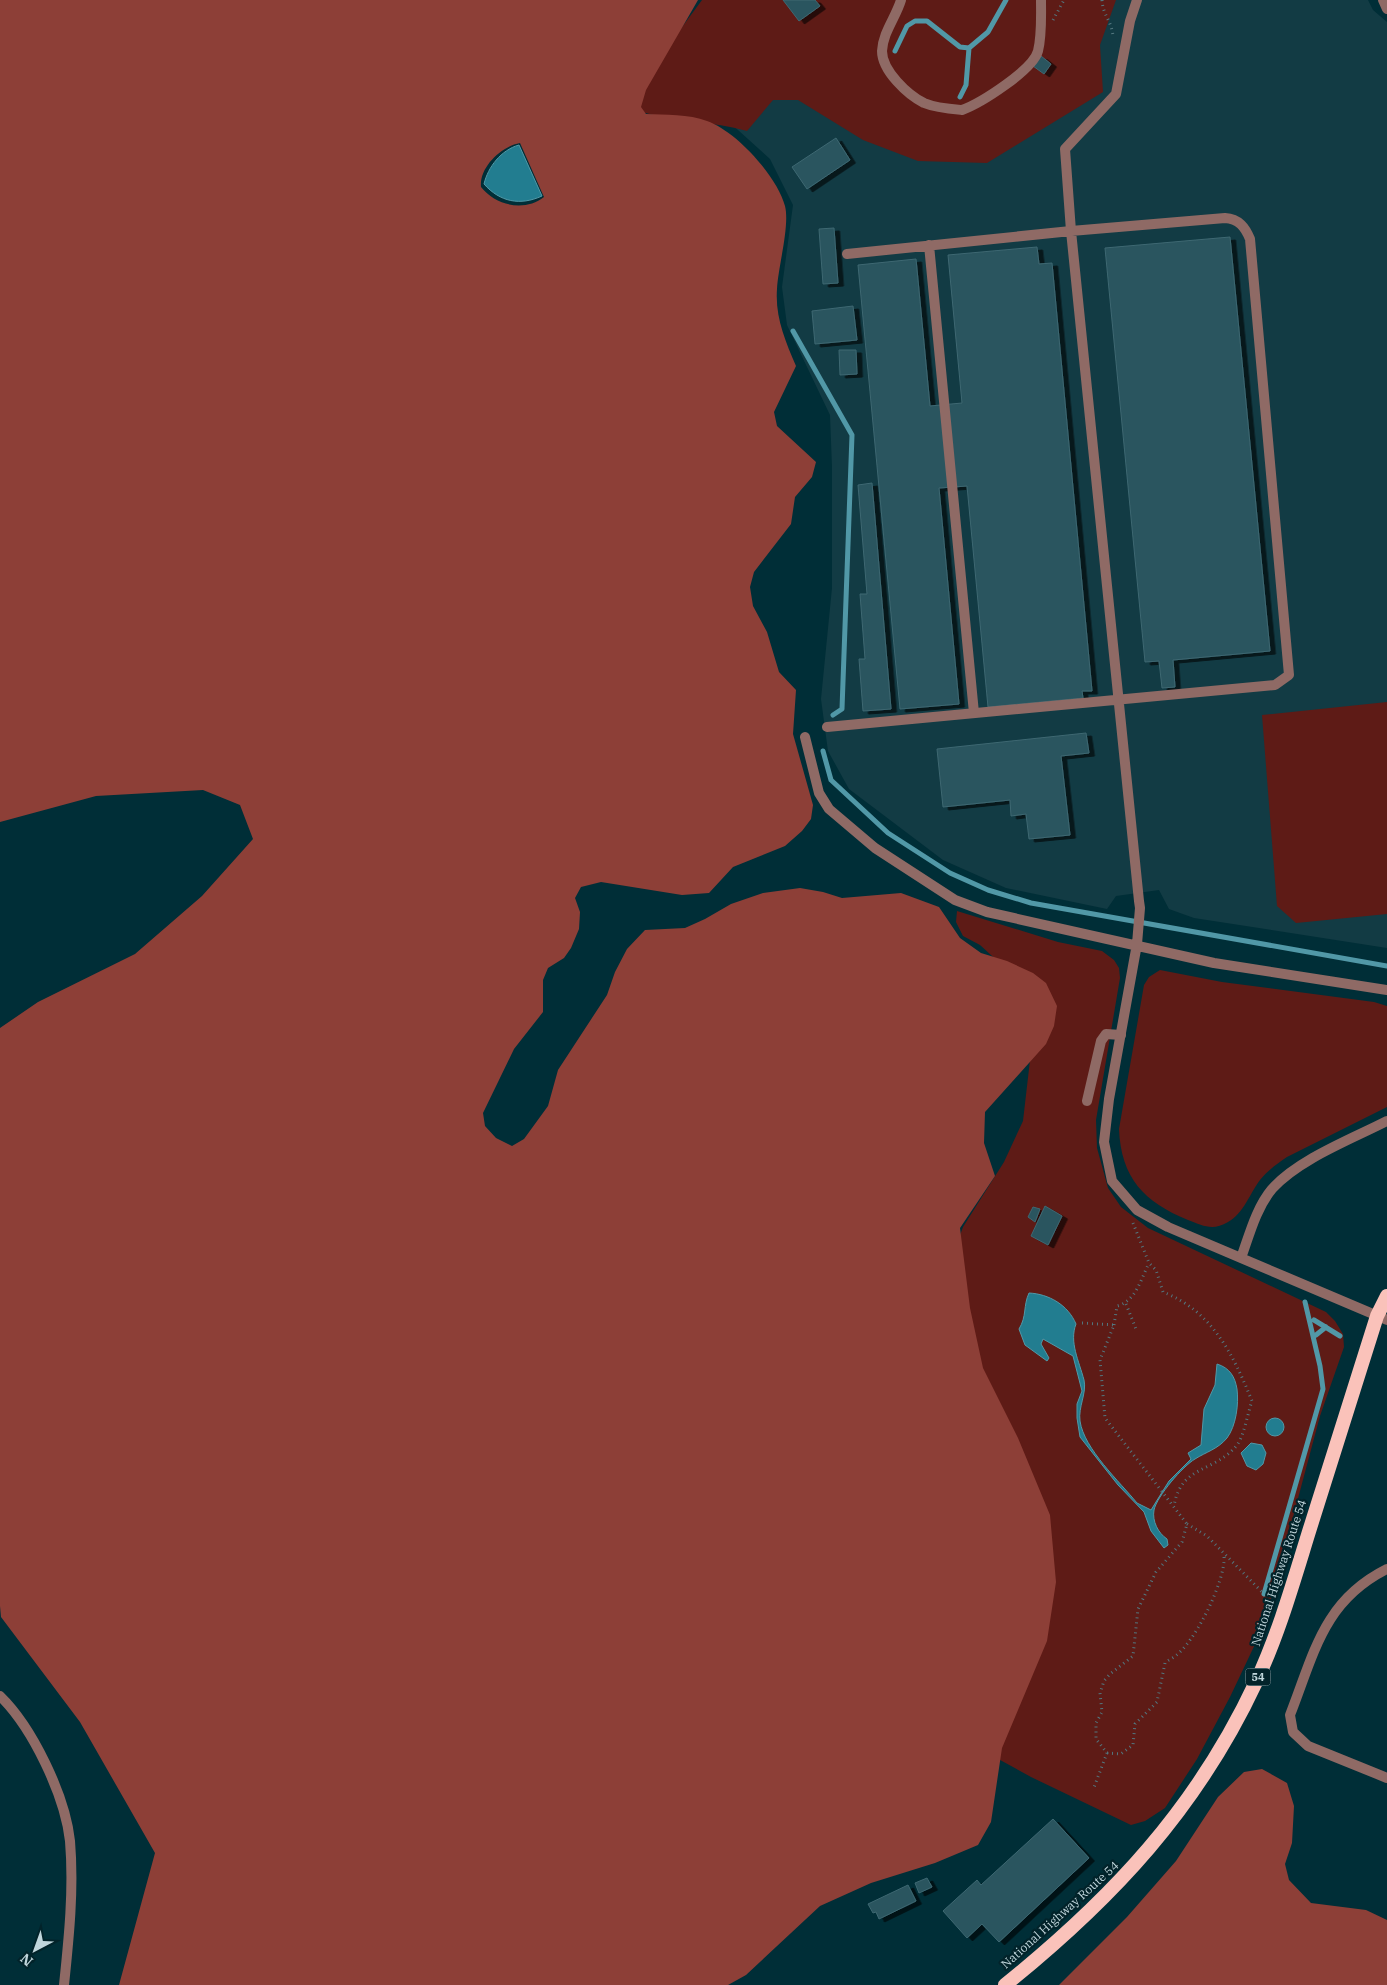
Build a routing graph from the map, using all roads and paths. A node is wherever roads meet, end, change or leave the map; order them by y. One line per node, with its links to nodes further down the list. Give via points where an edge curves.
1 (901, 0): 2 (street, via 883,45 883,60 899,82 926,104 962,110 1024,70 1033,60 1040,38)
2 (1041, 0)
3 (1102, 0): 7 (path, via 1103,10 1112,21 1113,38)
4 (1137, 0): 7 (street)
5 (1383, 0): 6 (street)
6 (1387, 9)
7 (1126, 45): 8 (street, via 1116,94 1065,149)
8 (1071, 231): 9 (street); 11 (street); 11 (street, via 1225,218 1241,224 1250,239 1290,672 1286,679 1275,684)
9 (929, 245): 10 (street); 12 (street)
10 (847, 254)
11 (1118, 700): 12 (street); 15 (street, via 1140,908)
12 (974, 713): 13 (street)
13 (827, 727)
14 (805, 737): 15 (street, via 819,793 829,809 875,848 955,900 987,912)
15 (1137, 944): 16 (street, via 1214,963); 17 (street)
16 (1387, 990)
17 (1121, 1035): 18 (street, via 1106,1034 1101,1041); 21 (street, via 1104,1142 1112,1181 1137,1210)
18 (1087, 1101)
19 (1387, 1121): 21 (street, via 1315,1158 1272,1189 1256,1218)
20 (1133, 1222): 22 (path)
21 (1241, 1258): 25 (street)
22 (1149, 1263): 24 (path); 29 (path, via 1156,1270 1163,1292 1182,1299 1212,1325 1232,1356 1252,1401 1239,1442 1220,1459 1183,1481)
23 (1387, 1296): 25 (highway, National Highway Route 54 / 54)
24 (1126, 1304): 27 (path, via 1117,1306); 28 (path)
25 (1382, 1318): 39 (highway, National Highway Route 54 / 54, via 1276,1633 1240,1714 1195,1789 1154,1845 1081,1920)
26 (1082, 1323): 27 (path)
27 (1114, 1325): 29 (path, via 1100,1360 1105,1418)
28 (1136, 1329)
29 (1174, 1507): 30 (path)
30 (1187, 1524): 31 (path, via 1207,1536); 35 (path, via 1182,1542 1156,1572 1138,1609 1133,1656 1104,1682 1100,1693 1102,1712 1096,1723 1096,1739)
31 (1224, 1556): 33 (path); 35 (path, via 1219,1581 1204,1615 1188,1642 1165,1663 1157,1702 1134,1724 1133,1745 1121,1754)
32 (1387, 1569): 36 (street, via 1350,1593 1330,1617 1290,1715 1293,1732 1308,1746)
33 (1264, 1594)
34 (0, 1696): 38 (street, via 16,1711 42,1757 58,1796 70,1839 72,1901)
35 (1107, 1753): 37 (path)
36 (1387, 1778)
37 (1093, 1790)
38 (64, 1985)
39 (1005, 1985)

